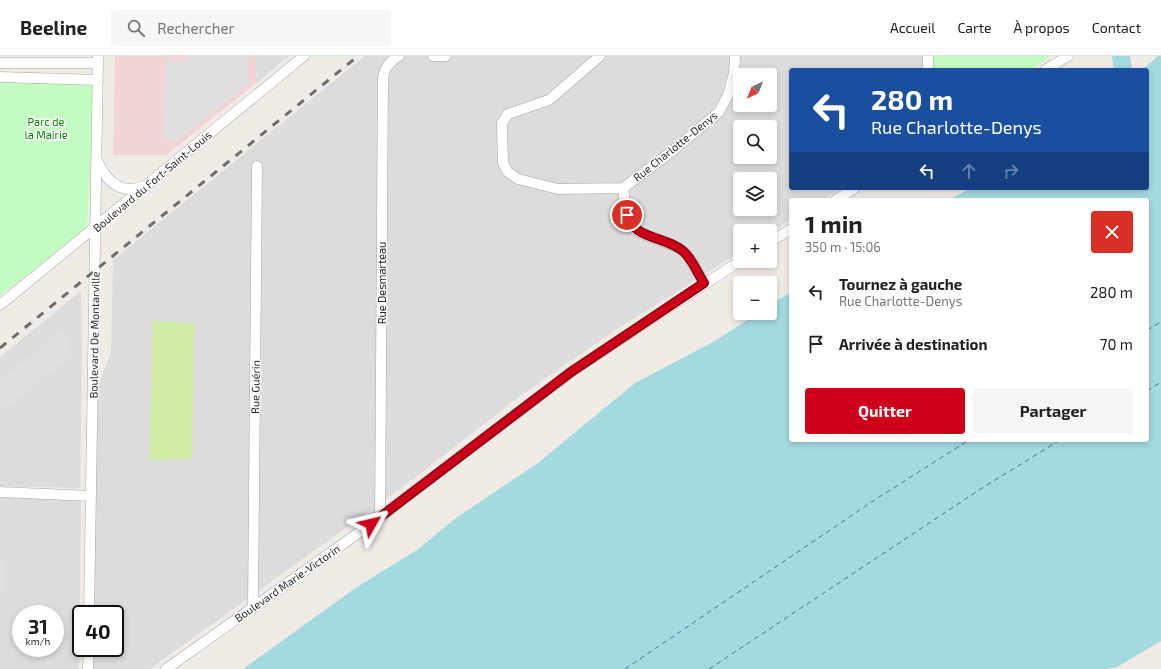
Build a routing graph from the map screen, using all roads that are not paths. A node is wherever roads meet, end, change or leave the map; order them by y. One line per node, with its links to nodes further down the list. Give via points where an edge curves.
1 (304, 56): 17 (street, Boulevard du Fort-Saint-Louis)
2 (398, 56): 29 (street, Rue Desmarteau, via 384,68 383,78)
3 (433, 56): 4 (street)
4 (446, 56)
5 (600, 56): 18 (street, Rue Charlotte-Denys, via 549,100 508,114 502,123 503,163 508,172 518,179 558,189)
6 (735, 56): 18 (street, Rue Charlotte-Denys, via 729,93 719,112)
7 (928, 56): 11 (street)
8 (1068, 56): 12 (street)
9 (98, 60): 10 (street); 14 (street, Boulevard De Montarville)
10 (0, 63)
11 (928, 68)
12 (1048, 68)
13 (0, 77): 14 (street)
14 (98, 80): 15 (street, Boulevard De Montarville)
15 (97, 160): 17 (street, via 105,176 117,187 131,189); 21 (street, Boulevard De Montarville)
16 (256, 166): 31 (street, Rue Guérin)
17 (150, 184): 21 (street, Boulevard du Fort-Saint-Louis)
18 (623, 188): 25 (street, Rue Charlotte-Denys, via 627,215 635,229 685,252)
19 (852, 190): 20 (street)
20 (839, 198)
21 (96, 228): 26 (street, Boulevard du Fort-Saint-Louis); 28 (street, Boulevard De Montarville)
22 (789, 230): 23 (street)
23 (777, 238)
24 (733, 265): 25 (street, Boulevard Marie-Victorin)
25 (704, 283): 29 (street, Boulevard Marie-Victorin, via 571,372)
26 (0, 305)
27 (0, 492): 28 (street)
28 (91, 496): 30 (street, Boulevard De Montarville)
29 (380, 517): 31 (street, Boulevard Marie-Victorin)
30 (89, 605)
31 (253, 608): 34 (street, Boulevard Marie-Victorin)
32 (89, 657): 33 (street)
33 (88, 669)
34 (166, 669)

